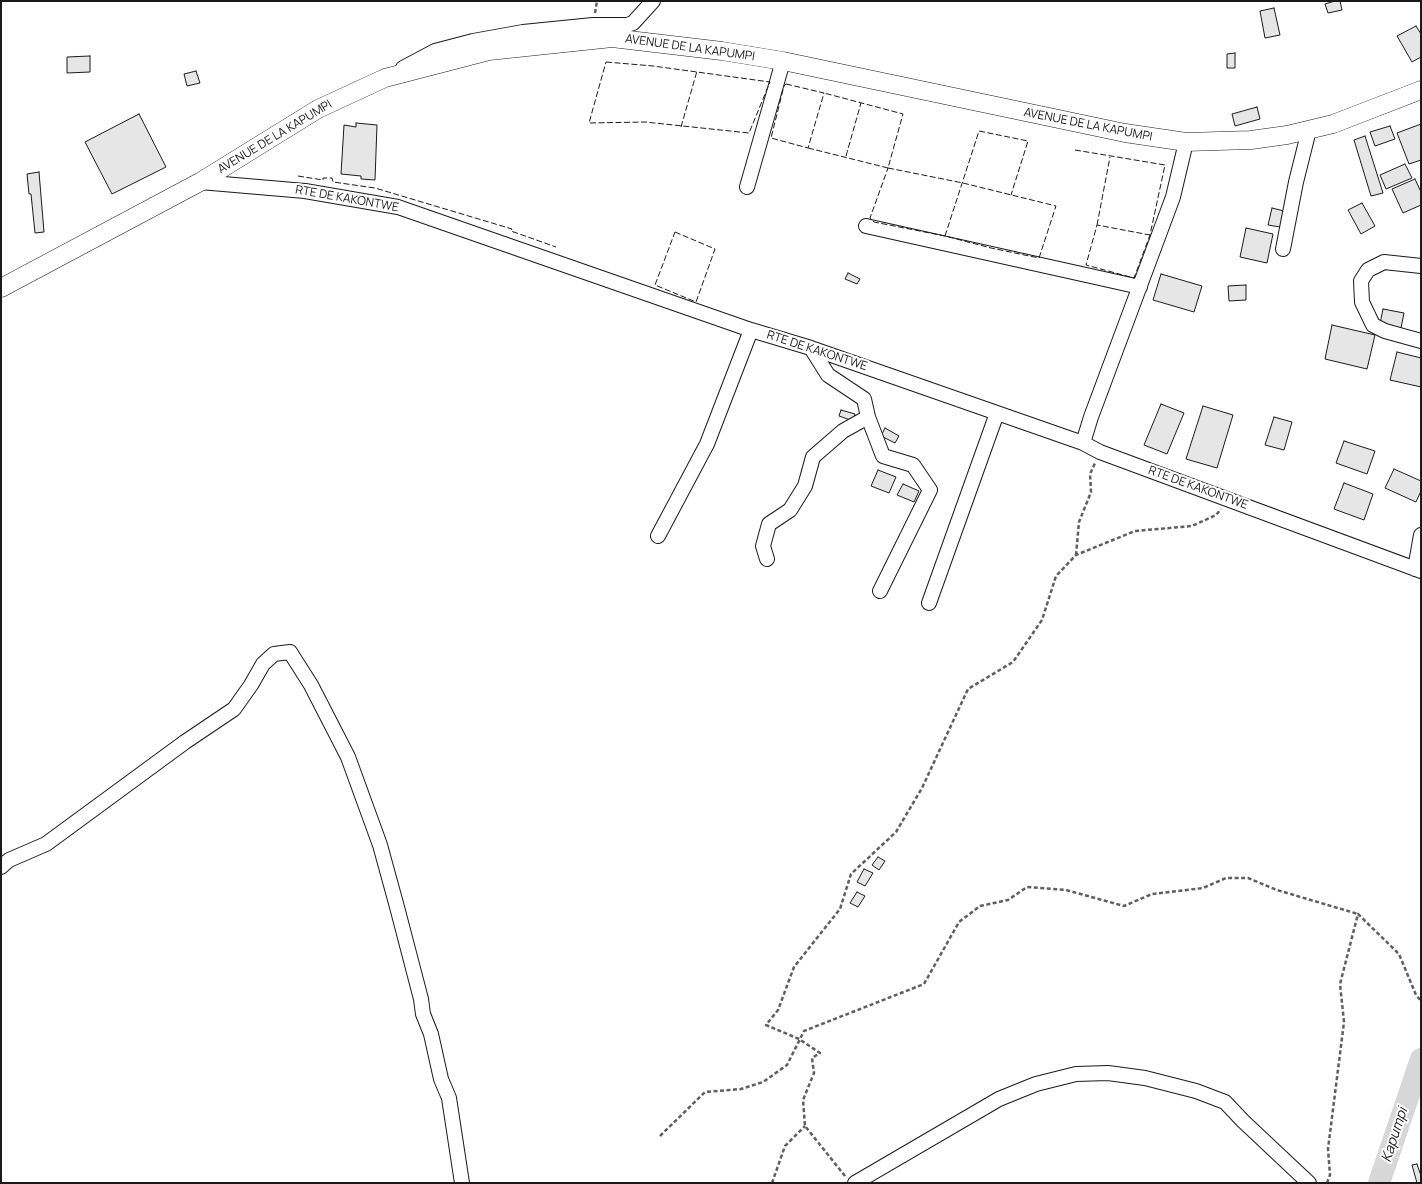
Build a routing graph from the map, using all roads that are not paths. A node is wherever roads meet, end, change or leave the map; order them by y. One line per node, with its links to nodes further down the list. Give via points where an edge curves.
1 (653, 1): 3 (street, via 633,23 627,25 523,32 473,41 435,51)
2 (782, 61): 3 (main road, AVENUE DE LA KAPUMPI, via 612,38 489,51); 6 (main road, AVENUE DE LA KAPUMPI, via 1125,134); 8 (street)
3 (385, 78): 7 (main road, AVENUE DE LA KAPUMPI, via 318,109)
4 (1421, 90): 5 (main road, AVENUE DE LA KAPUMPI)
5 (1309, 130): 6 (main road, AVENUE DE LA KAPUMPI, via 1251,140); 10 (street)
6 (1186, 142): 12 (street, via 1173,197)
7 (200, 182): 13 (main road, AVENUE DE LA KAPUMPI); 14 (street, RTE DE KAKONTWE, via 305,191 398,207)
8 (747, 187)
9 (866, 226): 12 (street)
10 (1283, 249)
11 (1421, 266): 15 (street, via 1384,262 1368,270 1361,281 1362,302 1373,325 1385,332)
12 (1140, 287): 19 (street)
13 (1, 288)
14 (751, 330): 16 (street, RTE DE KAKONTWE); 21 (street, via 707,444)
15 (1421, 341)
16 (811, 348): 17 (street, RTE DE KAKONTWE); 18 (street, via 828,375 864,398)
17 (997, 413): 19 (street, RTE DE KAKONTWE); 25 (street)
18 (868, 417): 22 (street, via 843,431 813,457 805,486 790,510 769,524 763,546); 24 (street, via 883,456 913,465 930,490)
19 (1083, 443): 23 (street, RTE DE KAKONTWE)
20 (1421, 535): 23 (street)
21 (658, 536)
22 (767, 559)
23 (1418, 570)
24 (880, 591)
25 (929, 603)
26 (1, 866): 28 (street, via 46,844 234,709 262,664 274,654 290,652 348,757 380,845 423,1014 449,1098)
27 (850, 1179): 29 (street, via 999,1099 1036,1084 1068,1076 1108,1073 1145,1078 1225,1102)
28 (462, 1183)
29 (1309, 1183)

